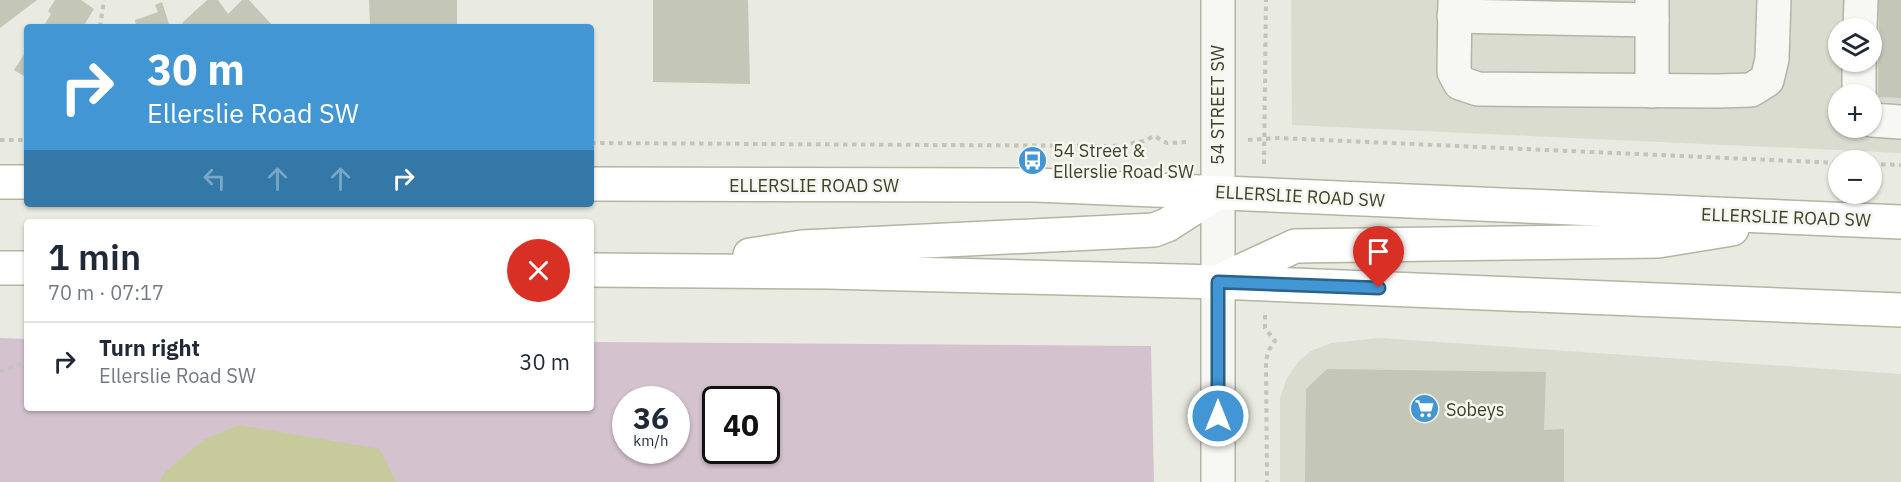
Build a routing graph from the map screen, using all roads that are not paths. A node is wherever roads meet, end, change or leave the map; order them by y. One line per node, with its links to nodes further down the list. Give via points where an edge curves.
1 (1218, 0): 13 (street, 54 STREET SW)
2 (1774, 0): 7 (street, via 1772,59 1767,80 1751,90)
3 (1861, 0): 6 (street)
4 (1455, 8): 5 (street); 7 (street, via 1454,72 1460,83 1478,89)
5 (1652, 10): 7 (street)
6 (1860, 18)
7 (1652, 91)
8 (1882, 121): 9 (street)
9 (1901, 122)
10 (0, 182): 11 (main road)
11 (24, 182)
12 (594, 184): 13 (main road, ELLERSLIE ROAD SW, via 1036,185)
13 (1217, 193): 14 (main road, ELLERSLIE ROAD SW); 19 (main road, via 1155,230 802,247); 20 (street, 54 STREET SW)
14 (1801, 218): 15 (main road, ELLERSLIE ROAD SW); 20 (main road, via 1658,241 1295,246)
15 (1901, 222)
16 (0, 268): 17 (main road)
17 (24, 268)
18 (594, 270): 19 (main road)
19 (654, 271): 20 (main road)
20 (1218, 282): 22 (main road); 24 (street, 54 STREET SW)
21 (1901, 292): 22 (main road)
22 (1793, 306): 23 (main road)
23 (1901, 310)
24 (1218, 482)

